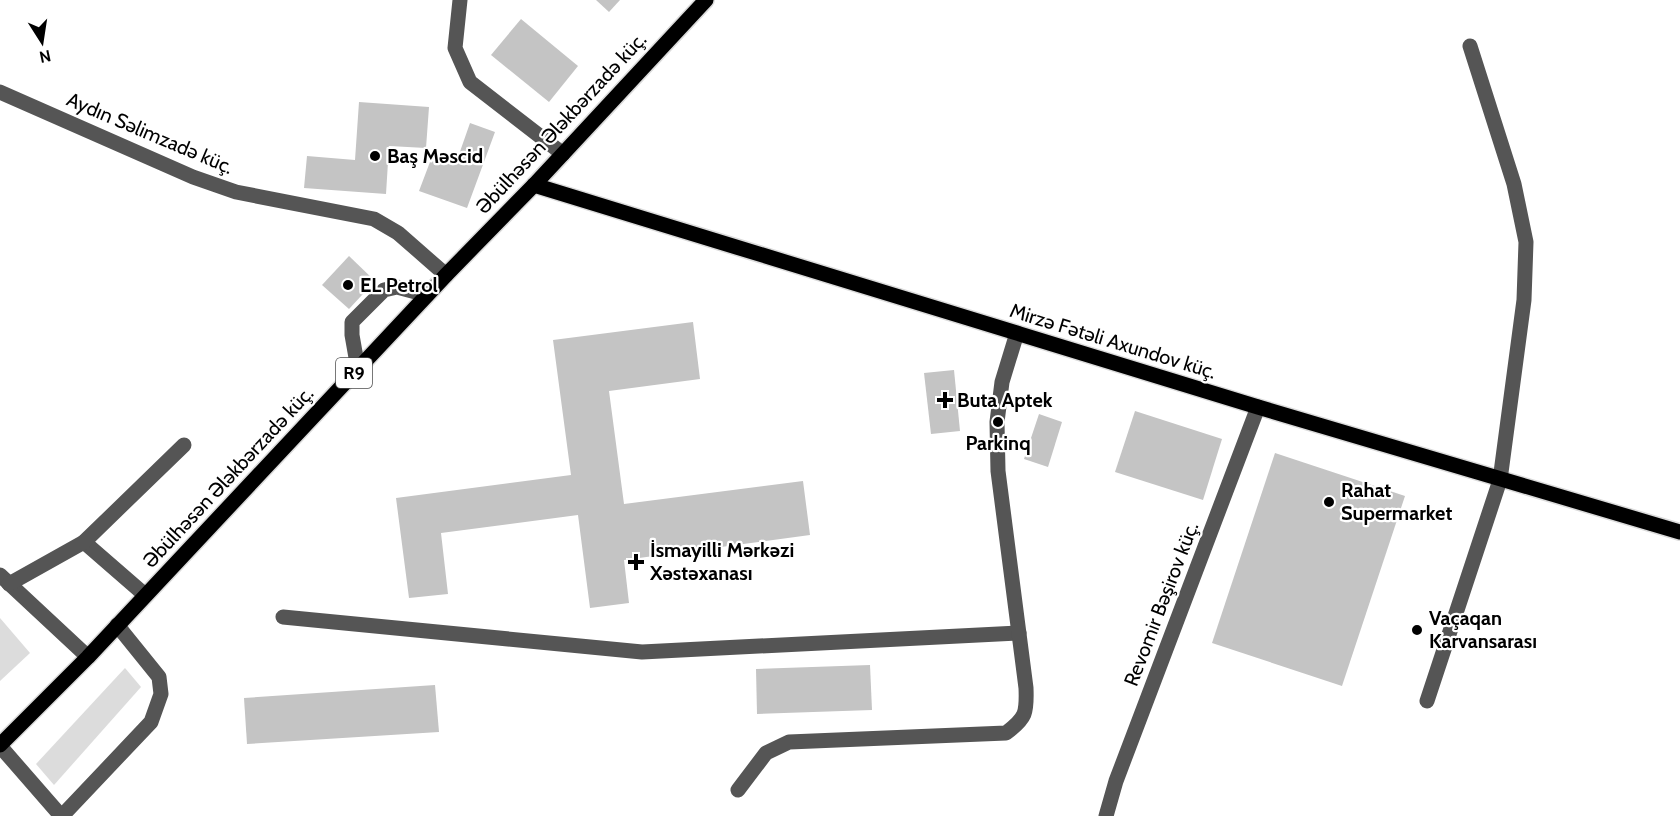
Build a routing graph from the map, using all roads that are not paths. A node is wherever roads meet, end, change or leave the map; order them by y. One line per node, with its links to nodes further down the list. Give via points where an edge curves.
1 (460, 0): 5 (street, via 454,48 470,82)
2 (706, 0): 5 (main road, Əbülhəsən Ələkbərzadə küç. / R9)
3 (1470, 46): 13 (street, via 1514,184 1526,242 1524,300)
4 (0, 92): 7 (street, Aydın Səlimzadə küç., via 236,192 374,219 398,233)
5 (563, 154): 6 (main road, Əbülhəsən Ələkbərzadə küç. / R9)
6 (534, 185): 7 (main road, Əbülhəsən Ələkbərzadə küç. / R9); 9 (main road, Mirzə Fətəli Axundov küç.)
7 (446, 275): 8 (main road, Əbülhəsən Ələkbərzadə küç. / R9)
8 (427, 295): 10 (main road, Əbülhəsən Ələkbərzadə küç. / R9); 10 (street, via 397,287 384,290 352,322)
9 (1017, 333): 11 (main road, Mirzə Fətəli Axundov küç.); 20 (street, via 1002,382 997,422 998,471)
10 (358, 369): 17 (main road, Əbülhəsən Ələkbərzadə küç. / R9)
11 (1258, 407): 13 (main road, Mirzə Fətəli Axundov küç.); 26 (street, Revomir Bəşirov küç.)
12 (184, 445): 15 (street)
13 (1500, 480): 14 (main road, Mirzə Fətəli Axundov küç.); 22 (street)
14 (1680, 532)
15 (84, 542): 16 (street); 17 (street)
16 (4, 579): 21 (street)
17 (145, 595): 19 (main road, Əbülhəsən Ələkbərzadə küç. / R9)
18 (283, 617): 20 (street, via 642,652)
19 (117, 625): 21 (main road, Əbülhəsən Ələkbərzadə küç. / R9); 25 (street, via 159,677 161,694 151,722)
20 (1019, 633): 24 (street, via 1027,710 1006,733 789,742 766,753)
21 (88, 657): 23 (main road, Əbülhəsən Ələkbərzadə küç. / R9)
22 (1427, 700)
23 (0, 745): 25 (street)
24 (738, 790)
25 (61, 816)
26 (1106, 816)

